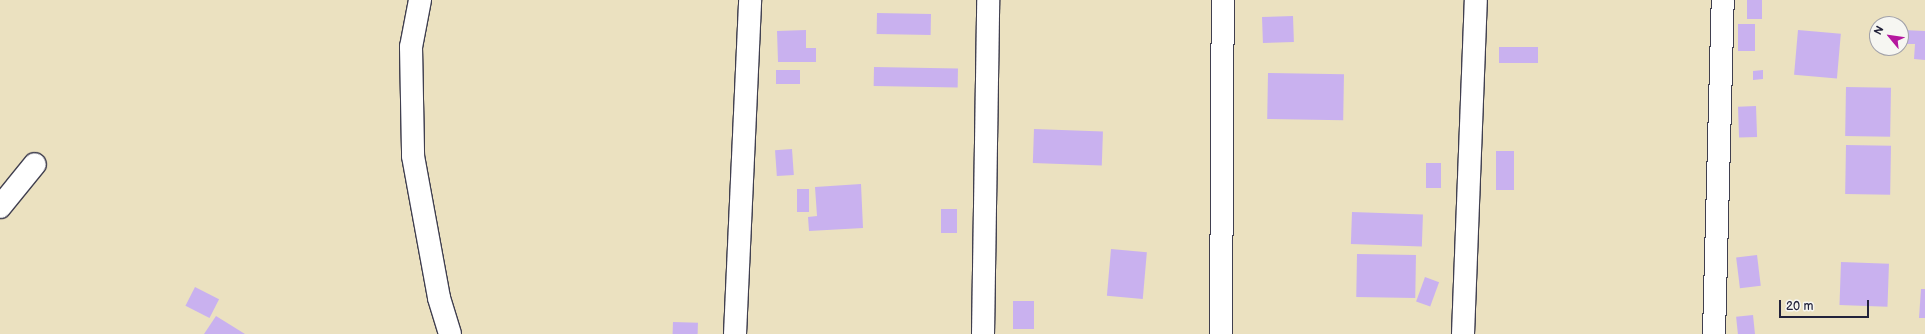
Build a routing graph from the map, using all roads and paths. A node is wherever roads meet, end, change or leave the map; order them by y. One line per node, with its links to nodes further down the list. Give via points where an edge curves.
1 (420, 0): 9 (street, via 411,47 413,156 439,298)
2 (750, 0): 10 (street)
3 (988, 0): 11 (street)
4 (1223, 0): 12 (street)
5 (1476, 0): 13 (street)
6 (1723, 0): 14 (street)
7 (35, 164): 8 (street)
8 (0, 207)
9 (450, 334)
10 (736, 334)
11 (983, 334)
12 (1222, 334)
13 (1463, 334)
14 (1714, 334)

